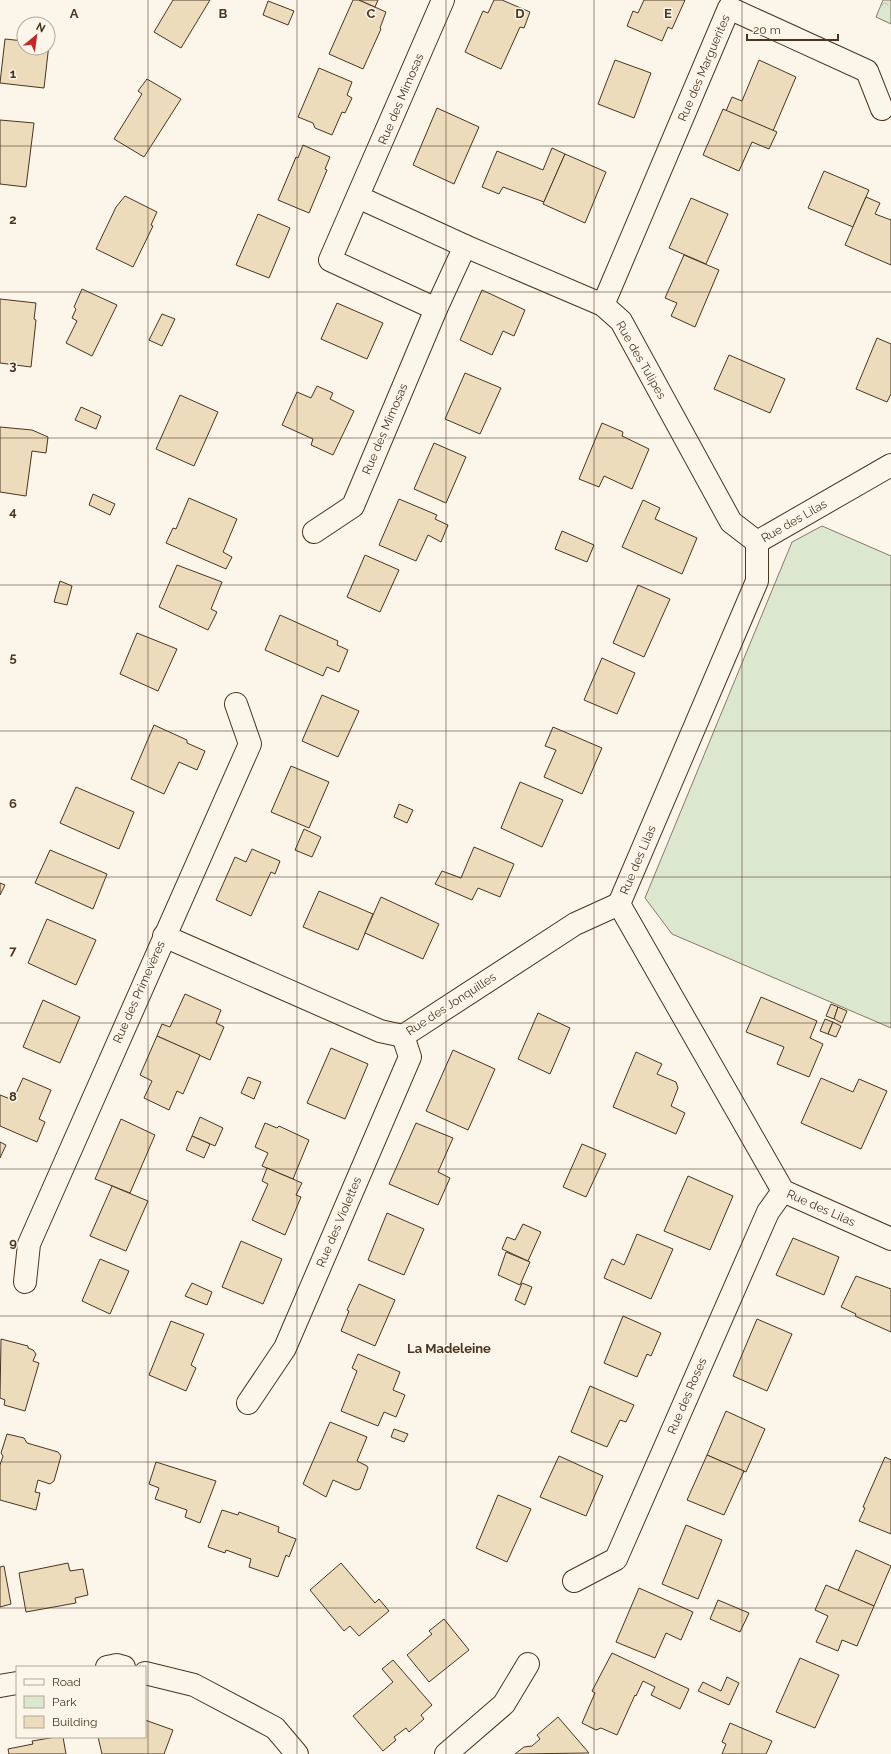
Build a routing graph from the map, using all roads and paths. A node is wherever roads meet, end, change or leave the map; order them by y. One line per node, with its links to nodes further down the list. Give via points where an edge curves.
1 (443, 0): 3 (street, Rue des Mimosas)
2 (882, 109): 5 (street, Rue des Marguerites, via 867,71 729,8)
3 (358, 197): 4 (street); 6 (street, Rue des Mimosas, via 330,260)
4 (465, 246): 5 (street, Rue des Tulipes); 6 (street, Rue des Mimosas)
5 (603, 305): 9 (street, Rue des Tulipes, via 621,321 730,522)
6 (436, 308): 8 (street, Rue des Mimosas, via 353,506)
7 (891, 464): 9 (street, Rue des Lilas)
8 (314, 532)
9 (757, 542): 11 (street, Rue des Lilas, via 757,581)
10 (236, 704): 12 (street, Rue des Primevères, via 250,744)
11 (620, 904): 13 (street, Rue des Jonquilles, via 575,924); 14 (street, Rue des Lilas)
12 (164, 936): 13 (street, Rue des Jonquilles, via 380,1031); 16 (street, Rue des Primevères, via 29,1244)
13 (403, 1036): 17 (street, Rue des Violettes, via 410,1057 285,1348)
14 (783, 1191): 15 (street, Rue des Lilas); 18 (street, Rue des Roses, via 768,1212 616,1559)
15 (891, 1239)
16 (26, 1282)
17 (248, 1403)
18 (574, 1581)
19 (528, 1664): 24 (street, via 504,1704)
20 (146, 1673): 23 (street, via 194,1685 275,1728)
21 (16, 1683): 22 (street)
22 (0, 1686)
23 (297, 1754)
24 (446, 1754)

